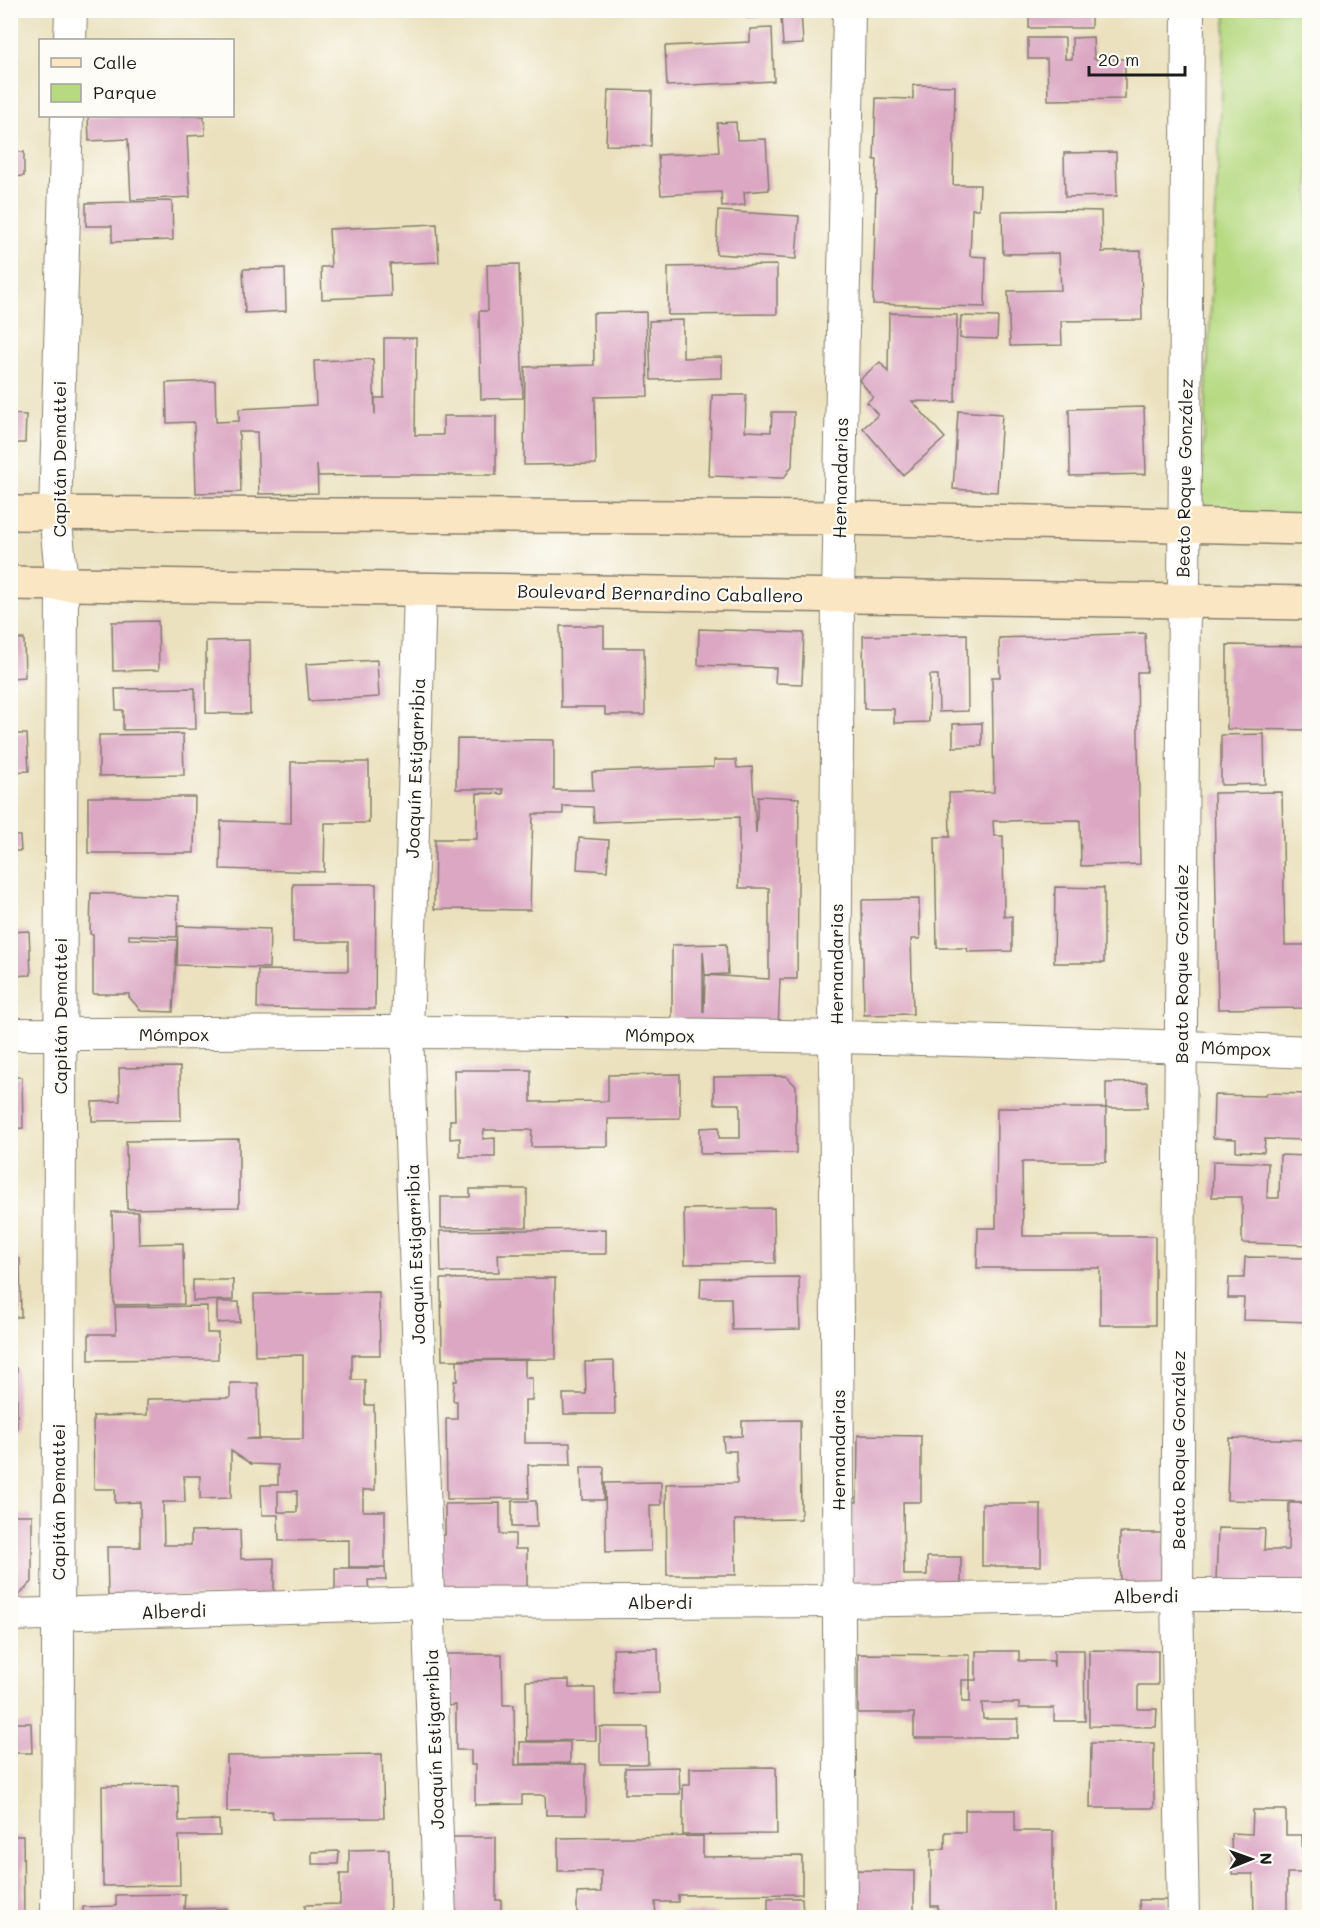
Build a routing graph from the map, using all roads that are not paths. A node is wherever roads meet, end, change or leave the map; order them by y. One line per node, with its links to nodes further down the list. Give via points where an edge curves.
1 (71, 10): 4 (street)
2 (849, 10): 8 (street, Hernandarias)
3 (1188, 10): 9 (street, Beato Roque González)
4 (70, 39)
5 (68, 117): 7 (street, Capitán Demattei)
6 (10, 513): 7 (main road)
7 (55, 513): 8 (main road); 12 (street, Capitán Demattei)
8 (840, 518): 9 (main road); 14 (street, Hernandarias)
9 (1184, 525): 10 (main road); 15 (street, Beato Roque González)
10 (1310, 528)
11 (10, 583): 12 (main road, Boulevard Bernardino Caballero)
12 (62, 584): 13 (main road, Boulevard Bernardino Caballero); 19 (street, Capitán Demattei)
13 (420, 590): 14 (main road, Boulevard Bernardino Caballero); 17 (street, Joaquín Estigarribia)
14 (838, 596): 15 (main road, Boulevard Bernardino Caballero); 20 (street, Hernandarias)
15 (1183, 601): 16 (main road, Boulevard Bernardino Caballero); 21 (street, Beato Roque González)
16 (1310, 603)
17 (407, 1032): 19 (street, Mómpox); 20 (street, Mómpox); 26 (street, Joaquín Estigarribia)
18 (10, 1034): 19 (street, Mómpox)
19 (60, 1034): 27 (street, Capitán Demattei)
20 (835, 1037): 21 (street, Mómpox); 25 (street, Hernandarias)
21 (1180, 1046): 22 (street, Mómpox); 23 (street, Beato Roque González)
22 (1310, 1052)
23 (1177, 1595): 24 (street, Alberdi); 25 (street, Alberdi); 32 (street, Beato Roque González)
24 (1310, 1596)
25 (839, 1601): 26 (street, Alberdi); 31 (street, Hernandarias)
26 (428, 1603): 27 (street, Alberdi); 30 (street, Joaquín Estigarribia)
27 (58, 1614): 28 (street, Alberdi); 29 (street, Capitán Demattei)
28 (10, 1615)
29 (57, 1917)
30 (440, 1917)
31 (841, 1917)
32 (1183, 1917)

